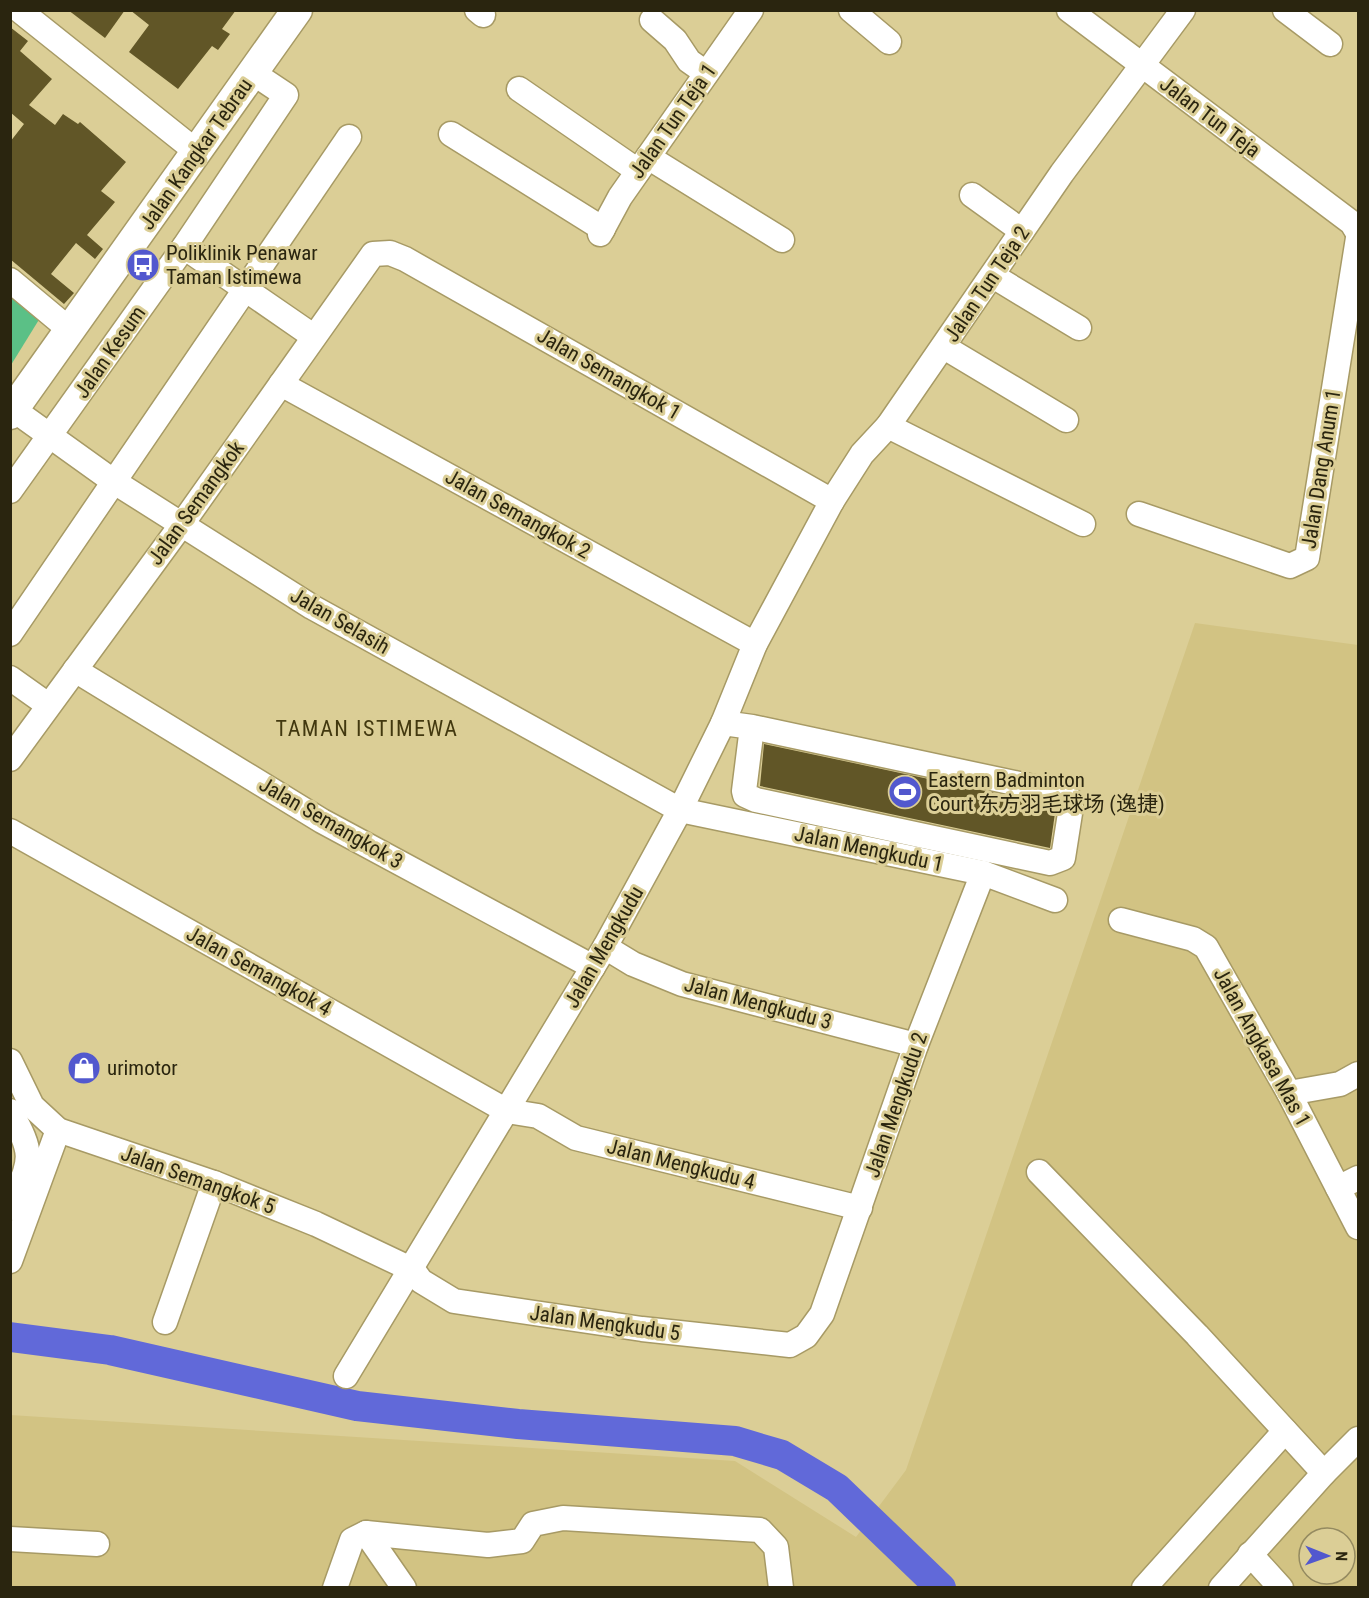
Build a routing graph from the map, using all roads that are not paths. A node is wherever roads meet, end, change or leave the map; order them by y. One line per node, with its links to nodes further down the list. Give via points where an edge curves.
1 (297, 10): 12 (main road, Jalan Kangkar Tebrau)
2 (751, 10): 13 (street, Jalan Tun Teja 1)
3 (851, 10): 9 (street)
4 (1069, 10): 11 (street, Jalan Tun Teja)
5 (1183, 10): 11 (street, Jalan Tun Teja 2)
6 (1285, 10): 10 (street)
7 (32, 14): 17 (street)
8 (652, 20): 13 (street, via 675,40 689,61)
9 (889, 42)
10 (1330, 44)
11 (1143, 66): 20 (street, Jalan Tun Teja); 21 (street, Jalan Tun Teja 2)
12 (253, 73): 17 (main road, Jalan Kangkar Tebrau); 23 (street, Jalan Kesum, via 286,95)
13 (706, 73): 18 (street, Jalan Tun Teja 1)
14 (519, 89): 18 (street)
15 (451, 134): 18 (street, Jalan Tun Teja 1, via 601,232)
16 (349, 137): 27 (street)
17 (197, 152): 29 (main road, Jalan Kangkar Tebrau)
18 (643, 164): 22 (street)
19 (972, 195): 21 (street)
20 (1357, 229): 40 (street, Jalan Dang Anum 1, via 1307,558 1290,566)
21 (1022, 231): 25 (street, Jalan Tun Teja 2)
22 (782, 240)
23 (184, 247): 27 (street); 36 (street, Jalan Kesum)
24 (384, 252): 30 (street, Jalan Semangkok, via 369,257); 39 (street, Jalan Semangkok 1, via 405,259)
25 (993, 276): 28 (street); 31 (street, Jalan Tun Teja 2)
26 (10, 280): 29 (street)
27 (246, 288): 30 (street); 37 (street)
28 (1079, 328)
29 (70, 330): 33 (main road, Jalan Kangkar Tebrau)
30 (313, 336): 32 (street, Jalan Semangkok)
31 (944, 347): 34 (street); 35 (street, Jalan Tun Teja 2)
32 (281, 384): 41 (street, Jalan Semangkok); 44 (street, Jalan Semangkok 2)
33 (12, 412): 36 (street, Jalan Selasih)
34 (1066, 420)
35 (888, 426): 39 (street, Jalan Tun Teja 2, via 862,454); 42 (street)
36 (51, 437): 37 (street, Jalan Selasih); 38 (street, Jalan Kesum)
37 (113, 481): 41 (street, Jalan Selasih); 43 (street)
38 (10, 491)
39 (832, 501): 44 (street, Jalan Mengkudu)
40 (1139, 514)
41 (182, 524): 45 (street, Jalan Semangkok); 51 (street, Jalan Selasih, via 312,607)
42 (1083, 524)
43 (10, 634)
44 (755, 644): 48 (street, Jalan Mengkudu)
45 (75, 670): 47 (street, Jalan Semangkok); 57 (street, Jalan Semangkok 3, via 322,821)
46 (10, 678): 47 (street)
47 (48, 705): 50 (street, Jalan Semangkok)
48 (723, 723): 49 (street); 51 (street, Jalan Mengkudu)
49 (752, 727): 49 (street, via 744,791 756,800 1050,862 1063,858 1071,807 1069,798 1061,793)
50 (10, 759)
51 (680, 810): 53 (street, Jalan Mengkudu 1); 56 (street, Jalan Mengkudu)
52 (10, 831): 63 (street, Jalan Semangkok 4)
53 (983, 873): 54 (street, Jalan Mengkudu 1); 58 (street, Jalan Mengkudu 2)
54 (1055, 900)
55 (1121, 920): 61 (street, Jalan Angkasa Mas 1, via 1193,939 1206,947)
56 (605, 947): 57 (street, Jalan Mengkudu); 58 (street, Jalan Mengkudu 3, via 633,964 682,984)
57 (593, 968): 63 (street, Jalan Mengkudu)
58 (916, 1045): 69 (street, Jalan Mengkudu 2)
59 (10, 1061): 64 (street, Jalan Semangkok 5, via 32,1106)
60 (1359, 1074): 61 (street, via 1340,1084)
61 (1289, 1093): 67 (street, Jalan Angkasa Mas 1)
62 (10, 1111): 68 (street, via 25,1135 30,1155)
63 (507, 1111): 69 (street, Jalan Mengkudu 4, via 538,1116 576,1138); 72 (street, Jalan Mengkudu)
64 (58, 1131): 66 (street, Jalan Semangkok 5); 71 (street)
65 (1039, 1172): 76 (street)
66 (214, 1183): 72 (street, Jalan Semangkok 5, via 316,1224); 73 (street)
67 (1348, 1183): 70 (street, Jalan Angkasa Mas 1)
68 (10, 1208)
69 (860, 1208): 74 (street, Jalan Mengkudu 2, via 822,1314)
70 (1359, 1227)
71 (10, 1262)
72 (413, 1270): 74 (street, Jalan Mengkudu 5, via 422,1281 454,1301 642,1329 790,1345); 75 (street, Jalan Mengkudu)
73 (165, 1322)
74 (806, 1336)
75 (346, 1376)
76 (1285, 1431): 78 (street); 86 (street)
77 (1359, 1439): 78 (street)
78 (1324, 1473): 82 (street)
79 (366, 1533): 83 (street, via 352,1540); 84 (street); 85 (street, via 488,1545 522,1541 534,1524 562,1518 760,1530 776,1547)
80 (10, 1539): 81 (street)
81 (97, 1544)
82 (1250, 1554): 87 (street); 88 (street)
83 (335, 1587)
84 (404, 1587)
85 (781, 1587)
86 (1144, 1587)
87 (1221, 1587)
88 (1281, 1587)

